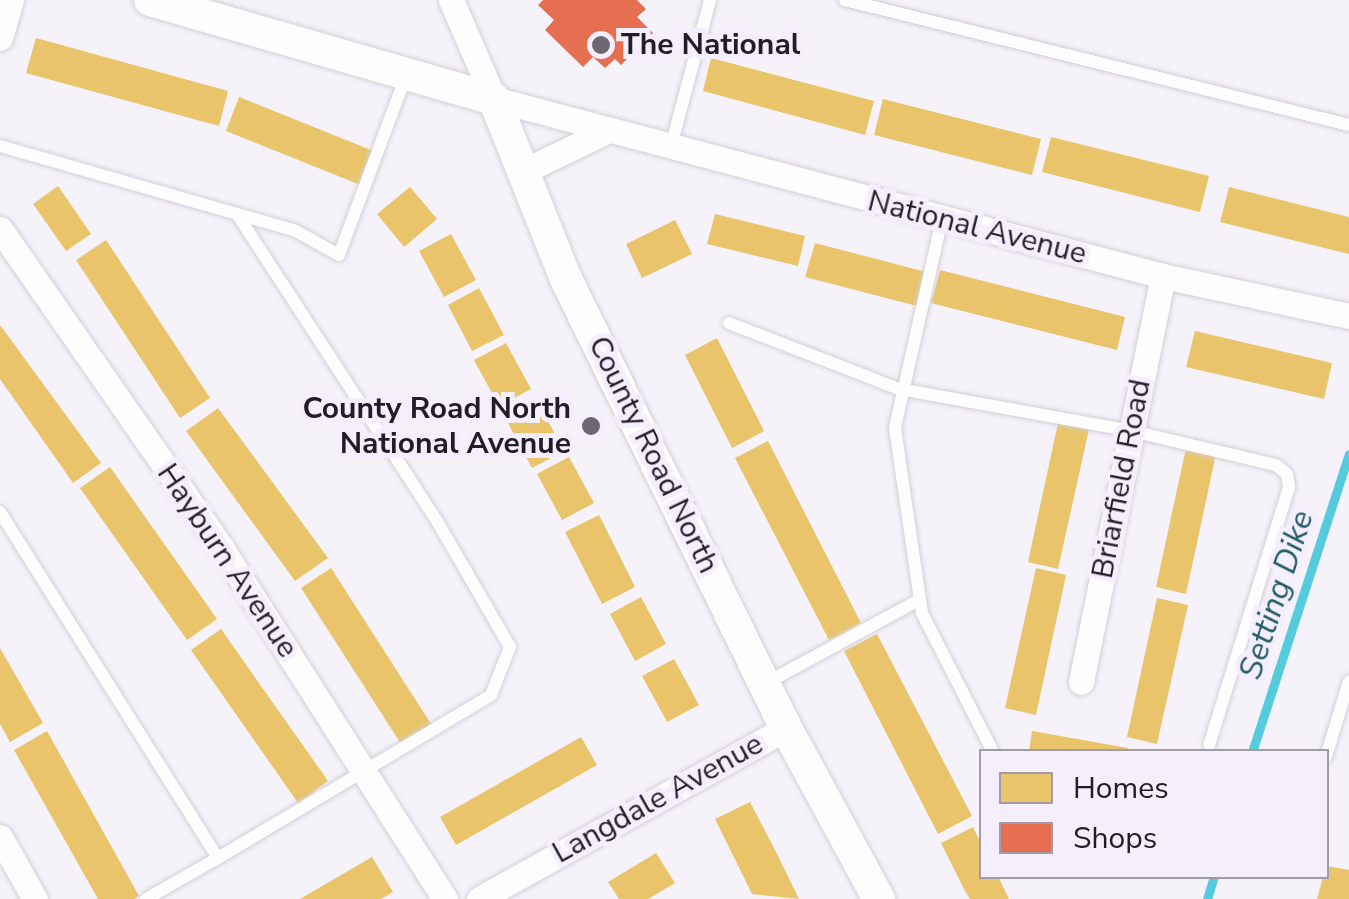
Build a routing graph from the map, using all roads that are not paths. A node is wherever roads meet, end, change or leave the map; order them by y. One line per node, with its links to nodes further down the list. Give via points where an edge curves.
1 (11, 0): 6 (street)
2 (150, 0): 7 (street, National Avenue)
3 (451, 0): 8 (street, County Road North)
4 (710, 0): 12 (lane)
5 (845, 0): 9 (lane)
6 (0, 38)
7 (406, 74): 8 (street, National Avenue); 14 (lane, via 346,250 339,255 296,231)
8 (494, 99): 10 (street, National Avenue); 13 (street, County Road North)
9 (1349, 125)
10 (607, 131): 12 (street, National Avenue); 13 (street)
11 (0, 146): 14 (lane)
12 (670, 148): 15 (street, National Avenue)
13 (522, 172): 26 (street, County Road North, via 566,279)
14 (238, 216): 31 (lane, via 508,634 508,664 491,695)
15 (942, 219): 17 (street, National Avenue); 20 (lane)
16 (0, 229): 31 (street, Hayburn Avenue)
17 (1163, 276): 18 (street, National Avenue); 21 (street, Briarfield Road)
18 (1349, 316)
19 (729, 324): 20 (lane)
20 (899, 389): 21 (lane); 23 (lane, via 895,428)
21 (1132, 431): 25 (street, Briarfield Road); 28 (lane, via 1276,465 1287,474 1289,486)
22 (0, 512): 33 (lane)
23 (919, 600): 26 (lane); 29 (lane)
24 (1349, 680): 30 (lane)
25 (1081, 682)
26 (764, 684): 27 (street, County Road North)
27 (786, 728): 37 (street, Langdale Avenue); 38 (street, County Road North)
28 (1208, 745)
29 (992, 749)
30 (1328, 749)
31 (366, 771): 33 (lane); 36 (street, Hayburn Avenue)
32 (0, 837): 34 (street)
33 (218, 858): 35 (lane)
34 (35, 899)
35 (146, 899)
36 (444, 899)
37 (478, 899)
38 (879, 899)

